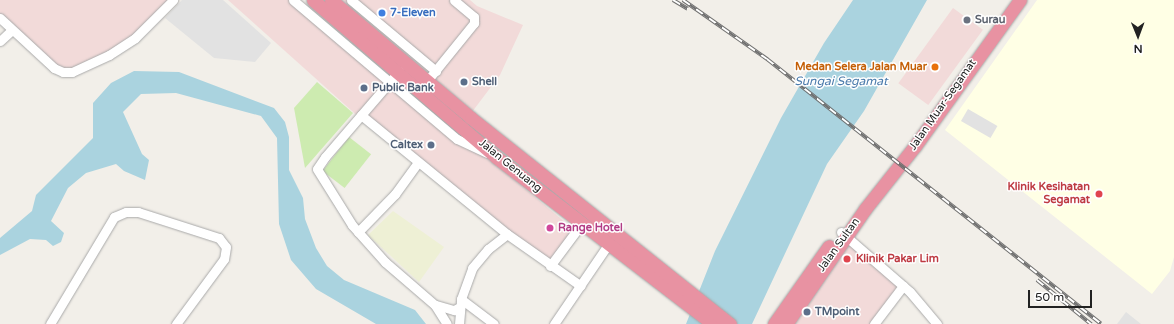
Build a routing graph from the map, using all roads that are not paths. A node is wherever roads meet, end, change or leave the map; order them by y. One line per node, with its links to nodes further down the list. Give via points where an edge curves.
1 (293, 0): 13 (street)
2 (313, 0): 12 (highway, Jalan Genuang)
3 (331, 0): 14 (highway, Jalan Genuang)
4 (351, 0): 11 (street)
5 (454, 0): 11 (street, via 475,20)
6 (1020, 0): 22 (highway, Jalan Muar-Segamat, via 915,146)
7 (168, 2): 9 (street, via 135,38 109,55 72,72 54,68)
8 (0, 18): 9 (street)
9 (12, 30): 10 (street)
10 (0, 41)
11 (436, 70): 14 (street)
12 (399, 71): 13 (street); 16 (highway, Jalan Genuang)
13 (390, 81): 15 (street); 16 (street, via 458,139)
14 (427, 81): 17 (highway, Jalan Genuang)
15 (361, 115): 18 (street); 24 (street, via 317,170 339,208)
16 (496, 156): 19 (highway, Jalan Genuang)
17 (519, 157): 19 (highway, via 519,168); 20 (highway, Jalan Genuang)
18 (418, 162): 24 (street, via 395,194); 25 (street)
19 (510, 167): 21 (highway, Jalan Genuang)
20 (543, 176): 21 (highway, via 539,185); 29 (highway, Jalan Genuang)
21 (542, 192): 23 (highway, Jalan Genuang)
22 (865, 209): 26 (highway, Jalan Sultan)
23 (582, 223): 27 (highway, Jalan Genuang); 28 (street)
24 (358, 232): 33 (street, via 386,262)
25 (507, 234): 28 (street); 32 (street, via 488,249 472,268)
26 (844, 234): 31 (street); 42 (highway, Jalan Sultan, via 811,268); 43 (highway, Jalan Sultan)
27 (609, 243): 29 (highway, Jalan Genuang); 30 (street)
28 (550, 266): 30 (street)
29 (671, 283): 40 (highway, Jalan Genuang); 41 (highway, Jalan Genuang)
30 (580, 286): 39 (street)
31 (903, 286): 44 (street); 45 (street)
32 (460, 303): 33 (street, via 454,310); 37 (street); 38 (street)
33 (435, 305): 36 (street)
34 (55, 322): 35 (street, via 114,217 126,212 138,212 219,238 226,247 224,259)
35 (176, 324)
36 (447, 324)
37 (459, 324)
38 (494, 324)
39 (554, 324)
40 (713, 324)
41 (730, 324)
42 (774, 324)
43 (786, 324)
44 (874, 324)
45 (937, 324)

